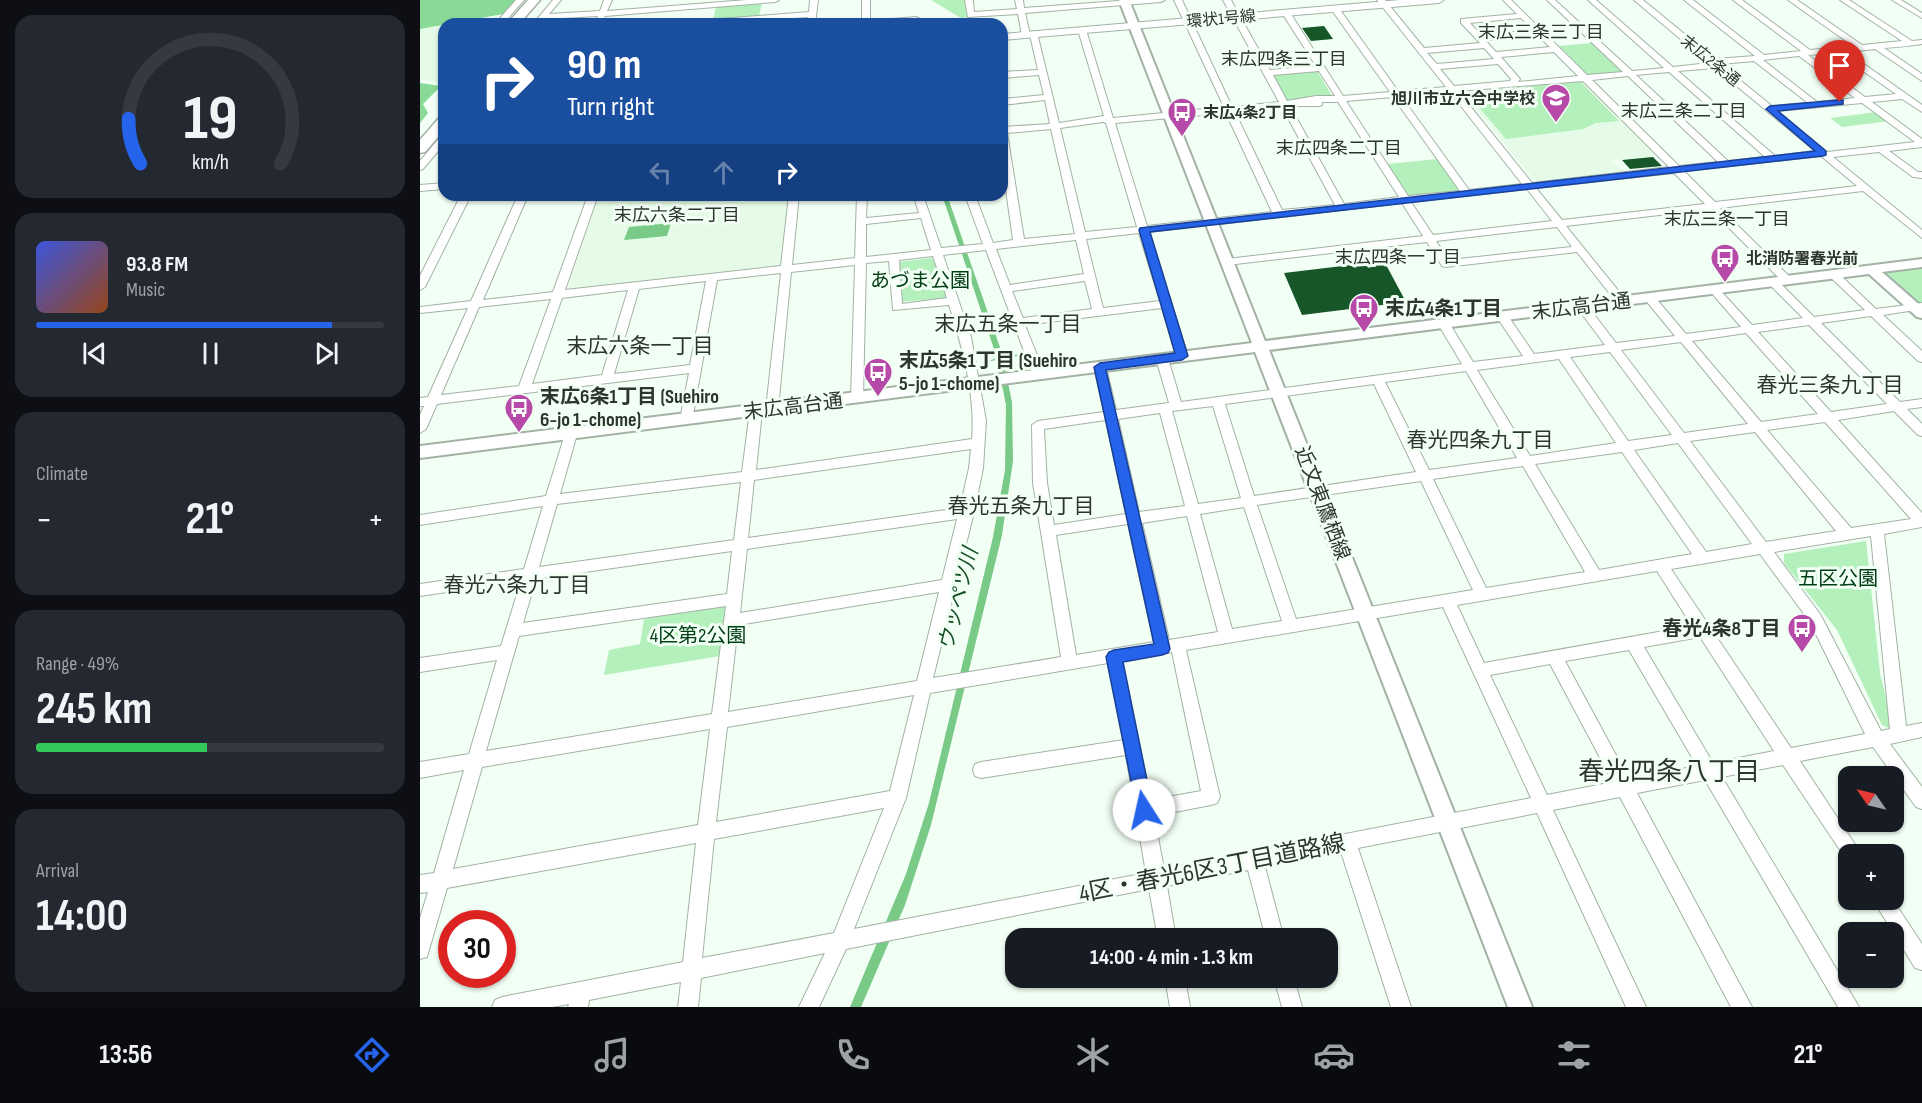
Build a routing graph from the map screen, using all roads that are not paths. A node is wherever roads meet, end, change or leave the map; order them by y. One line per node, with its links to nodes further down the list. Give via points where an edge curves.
1 (520, 0): 38 (street)
2 (534, 0): 39 (highway)
3 (544, 0): 40 (highway)
4 (556, 0): 36 (street)
5 (608, 0): 31 (street)
6 (776, 0): 26 (street)
7 (814, 0): 33 (street)
8 (866, 0): 45 (street)
9 (969, 0): 30 (street, via 971,15)
10 (1019, 0): 30 (street)
11 (1161, 0): 25 (street)
12 (1178, 0): 46 (street)
13 (1227, 0): 37 (street)
14 (1439, 0): 27 (main road, 環状1号線)
15 (1507, 0): 34 (street)
16 (1551, 0): 71 (street)
17 (1592, 0): 68 (street)
18 (1638, 0): 65 (street, 末広2条通)
19 (1688, 0): 63 (street)
20 (1737, 0): 62 (street)
21 (1792, 0): 57 (street)
22 (1844, 0): 54 (street)
23 (1897, 0): 24 (street); 35 (street)
24 (1908, 0)
25 (1125, 1): 28 (street); 47 (street, 近文東鷹栖線)
26 (713, 2): 31 (street); 42 (street)
27 (1383, 2): 29 (main road, 環状1号線); 60 (street)
28 (1071, 4): 30 (street)
29 (1338, 6): 32 (main road, 環状1号線); 77 (street)
30 (1022, 11): 50 (street)
31 (602, 13): 36 (street); 41 (street)
32 (1286, 13): 37 (main road, 環状1号線); 67 (street)
33 (812, 14): 43 (street); 44 (street)
34 (1523, 16): 49 (street); 52 (street, via 1464,21)
35 (1922, 16)
36 (543, 17)
37 (1235, 17): 46 (main road, 環状1号線); 70 (street)
38 (504, 18)
39 (518, 18)
40 (529, 18)
41 (600, 18)
42 (708, 18)
43 (765, 18)
44 (812, 18)
45 (866, 18)
46 (1188, 21): 47 (main road, 環状1号線); 85 (street)
47 (1134, 26): 48 (main road, 環状1号線); 89 (street, 近文東鷹栖線)
48 (1082, 30): 50 (main road, 環状1号線); 90 (street)
49 (1539, 33): 52 (street); 58 (street)
50 (1030, 35): 51 (main road, 環状1号線); 69 (street)
51 (1008, 37)
52 (1479, 38): 55 (street)
53 (1922, 42): 54 (street)
54 (1911, 43): 56 (street); 61 (street)
55 (1486, 45): 60 (street); 64 (street)
56 (1876, 46): 57 (street); 74 (street)
57 (1861, 48): 59 (street)
58 (1556, 49): 64 (street); 73 (street)
59 (1839, 50): 62 (street); 78 (street)
60 (1422, 51): 66 (street)
61 (1922, 51)
62 (1805, 53): 63 (street); 81 (street)
63 (1759, 57): 65 (street); 84 (street)
64 (1497, 58): 66 (street); 75 (street, via 1516,79)
65 (1715, 64): 68 (street); 86 (street, 末広2条通)
66 (1434, 67): 76 (street)
67 (1320, 68): 70 (street); 80 (street)
68 (1671, 69): 71 (street); 100 (street)
69 (1043, 72): 72 (street); 79 (street)
70 (1268, 73): 83 (street)
71 (1630, 74): 73 (street); 101 (street)
72 (1008, 75)
73 (1585, 78): 75 (street, via 1515,85); 103 (street)
74 (1922, 78)
75 (1512, 82): 76 (street)
76 (1451, 88): 77 (street); 107 (street)
77 (1395, 93): 80 (street); 110 (street)
78 (1904, 96): 81 (street); 87 (street)
79 (1048, 97): 82 (street); 91 (street)
80 (1340, 99): 83 (street, via 1329,103); 118 (street)
81 (1864, 100): 84 (street); 95 (street)
82 (1008, 101)
83 (1284, 104): 85 (street); 120 (street)
84 (1816, 105): 86 (street)
85 (1230, 109): 89 (street); 122 (street)
86 (1770, 109): 99 (street, 末広2条通)
87 (1922, 109)
88 (438, 111): 94 (highway)
89 (1169, 115): 90 (street); 125 (street, 近文東鷹栖線)
90 (1110, 121): 91 (street); 128 (street)
91 (1055, 126): 93 (street); 130 (street)
92 (438, 128): 97 (highway)
93 (1008, 130)
94 (420, 132)
95 (1922, 143): 98 (street)
96 (438, 145): 102 (street)
97 (420, 149)
98 (1881, 149): 99 (street); 105 (street, via 1916,175)
99 (1824, 154): 100 (street); 109 (street, 末広2条通)
100 (1773, 159): 101 (street)
101 (1726, 164): 103 (street)
102 (420, 167)
103 (1676, 170): 107 (street); 119 (street)
104 (1008, 171): 132 (street)
105 (1922, 175)
106 (438, 186): 108 (street)
107 (1530, 186): 110 (street); 126 (street)
108 (420, 188)
109 (1865, 188): 119 (street); 127 (street, 末広2条通)
110 (1467, 194): 118 (street)
111 (463, 201): 146 (street)
112 (520, 201): 155 (street)
113 (595, 201): 150 (street)
114 (793, 201): 141 (street)
115 (862, 201): 123 (street)
116 (920, 201): 121 (street)
117 (972, 201): 133 (street)
118 (1405, 201): 120 (street); 131 (street)
119 (1712, 206): 126 (street); 145 (street)
120 (1342, 208): 122 (street)
121 (925, 215): 123 (street); 135 (street)
122 (1279, 215): 125 (street)
123 (861, 222): 137 (street)
124 (1922, 222): 127 (street)
125 (1211, 223): 128 (street); 138 (street, 近文東鷹栖線)
126 (1559, 223): 131 (street); 134 (street)
127 (1909, 224): 129 (street, 末広2条通)
128 (1144, 230): 130 (street); 154 (street)
129 (1922, 235)
130 (1079, 237): 132 (street); 143 (street)
131 (1429, 238): 134 (street, via 1446,264); 138 (street)
132 (1019, 243): 133 (street)
133 (985, 248): 135 (street); 148 (street)
134 (1580, 249): 153 (street)
135 (942, 252): 136 (street); 152 (street)
136 (894, 258): 137 (street); 152 (street, via 897,308)
137 (861, 261): 141 (street); 183 (street)
138 (1227, 262): 167 (street, 近文東鷹栖線)
139 (1922, 263): 140 (street, 末広高台通)
140 (1871, 269): 142 (street, 末広高台通); 157 (street)
141 (787, 270): 144 (street); 190 (street)
142 (1833, 274): 145 (street, 末広高台通); 160 (street)
143 (1089, 277): 148 (street); 159 (street)
144 (712, 278): 147 (street); 175 (street)
145 (1780, 281): 149 (street, 末広高台通); 163 (street)
146 (420, 287)
147 (634, 287): 150 (street); 178 (street)
148 (1006, 288): 162 (street)
149 (1713, 289): 151 (street, 末広高台通); 165 (street)
150 (558, 295): 155 (street); 181 (street)
151 (1649, 297): 153 (street, 末広高台通); 166 (street)
152 (953, 301): 180 (street)
153 (1621, 301): 156 (street, 末広高台通)
154 (1165, 304): 159 (street); 170 (street)
155 (475, 305): 158 (street); 184 (street)
156 (1582, 306): 161 (street, 末広高台通); 168 (street)
157 (1919, 309): 160 (street)
158 (420, 310)
159 (1098, 312): 162 (street)
160 (1875, 314): 163 (street); 171 (street)
161 (1502, 316): 164 (street, 末広高台通); 173 (street)
162 (1019, 322): 177 (street)
163 (1813, 322): 165 (street); 188 (street)
164 (1444, 324): 167 (street, 末広高台通); 176 (street)
165 (1750, 330): 166 (street); 192 (street)
166 (1684, 338): 168 (street); 194 (street)
167 (1261, 347): 170 (street, 末広高台通); 182 (street, 近文東鷹栖線)
168 (1614, 348): 169 (street); 198 (street)
169 (1562, 355): 173 (street); 200 (street)
170 (1182, 356): 172 (street, 末広高台通)
171 (1922, 358)
172 (1162, 359): 174 (street, 末広高台通); 189 (street)
173 (1531, 359): 176 (street)
174 (1100, 367): 177 (street, 末広高台通); 191 (street)
175 (695, 368): 178 (street); 193 (street)
176 (1470, 368): 179 (street); 202 (street)
177 (1033, 376): 180 (street, 末広高台通)
178 (607, 379): 181 (street)
179 (1378, 380): 182 (street); 204 (street)
180 (981, 382): 183 (street, 末広高台通); 199 (street)
181 (524, 389): 184 (street)
182 (1280, 393): 185 (street); 205 (street, 近文東鷹栖線)
183 (857, 398): 190 (street, 末広高台通)
184 (433, 401): 186 (street); 195 (street)
185 (1218, 401): 189 (street); 207 (street)
186 (420, 402)
187 (1922, 403): 188 (street)
188 (1897, 407): 192 (street); 196 (street)
189 (1170, 408): 191 (street); 208 (street)
190 (764, 410): 193 (street, 末広高台通); 203 (street)
191 (1112, 416): 210 (street); 214 (street, via 1038,425 1040,483)
192 (1826, 416): 194 (street); 212 (street)
193 (686, 420): 197 (street, 末広高台通)
194 (1758, 427): 198 (street); 215 (street)
195 (420, 429)
196 (1922, 432)
197 (571, 434): 201 (street, 末広高台通); 206 (street)
198 (1682, 439): 200 (street); 217 (street)
199 (978, 443): 203 (street); 209 (street)
200 (1626, 447): 202 (street); 218 (street)
201 (420, 452)
202 (1526, 462): 204 (street); 221 (street)
203 (749, 476): 206 (street); 216 (street)
204 (1425, 477): 205 (street); 224 (street)
205 (1319, 492): 207 (street); 227 (street, 近文東鷹栖線)
206 (551, 500): 211 (street); 220 (street)
207 (1249, 501): 208 (street); 229 (street)
208 (1191, 510): 210 (street); 232 (street)
209 (967, 512): 216 (street); 222 (street)
210 (1133, 518): 214 (street); 234 (street)
211 (420, 520)
212 (1922, 522): 213 (street)
213 (1876, 530): 215 (street); 244 (street)
214 (1048, 531): 238 (street)
215 (1848, 535): 217 (street)
216 (741, 544): 220 (street); 225 (street)
217 (1765, 549): 218 (street); 245 (street, via 1815,618)
218 (1703, 559): 219 (street)
219 (1661, 566): 221 (street); 230 (street)
220 (529, 575): 223 (street); 231 (street)
221 (1595, 576): 224 (street)
222 (948, 585): 228 (street); 241 (street)
223 (420, 590)
224 (1483, 596): 226 (street)
225 (733, 599): 228 (street); 231 (street)
226 (1448, 601): 227 (street); 240 (street)
227 (1366, 614): 229 (street); 257 (street, 近文東鷹栖線)
228 (732, 620): 242 (street)
229 (1291, 627): 232 (street)
230 (1704, 630): 233 (street); 247 (street)
231 (512, 631): 235 (street)
232 (1227, 637): 234 (street)
233 (1633, 643): 236 (street); 251 (street)
234 (1170, 648): 237 (street); 256 (street, via 1211,798)
235 (506, 652): 239 (street); 248 (street)
236 (1554, 656): 240 (street); 252 (street)
237 (1114, 657): 238 (street); 246 (street)
238 (1070, 663): 241 (street)
239 (420, 665)
240 (1480, 670): 255 (street)
241 (930, 686): 242 (street); 253 (street)
242 (720, 719): 248 (street); 258 (street)
243 (1922, 730): 244 (street, 4区・春光6区3丁目道路線)
244 (1899, 735): 245 (street, 4区・春光6区3丁目道路線)
245 (1877, 740): 247 (street, 4区・春光6区3丁目道路線); 254 (street)
246 (1133, 746): 250 (street); 256 (street)
247 (1787, 756): 251 (street, 4区・春光6区3丁目道路線); 260 (street)
248 (474, 761): 249 (street); 262 (street)
249 (420, 770)
250 (981, 770)
251 (1708, 771): 252 (street, 4区・春光6区3丁目道路線); 284 (street)
252 (1625, 788): 255 (street, 4区・春光6区3丁目道路線); 283 (street)
253 (897, 798): 258 (street); 268 (street)
254 (1922, 801)
255 (1542, 805): 257 (street, 4区・春光6区3丁目道路線); 282 (street)
256 (1144, 810): 263 (street)
257 (1449, 824): 259 (street, 4区・春光6区3丁目道路線); 281 (street, 近文東鷹栖線)
258 (706, 832): 262 (street); 271 (street)
259 (1347, 842): 261 (street, 4区・春光6区3丁目道路線); 280 (street)
260 (1845, 844)
261 (1255, 861): 263 (street, 4区・春光6区3丁目道路線); 267 (street)
262 (441, 880): 264 (street); 269 (street)
263 (1156, 880): 266 (street); 268 (street, 4区・春光6区3丁目道路線)
264 (420, 884)
265 (1889, 910): 270 (street)
266 (1165, 928)
267 (1272, 928)
268 (848, 940): 271 (street, 4区・春光6区3丁目道路線); 277 (street)
269 (420, 950)
270 (1922, 961)
271 (692, 970): 274 (street, 4区・春光6区3丁目道路線); 276 (street)
272 (1177, 988): 278 (street)
273 (1287, 988): 279 (street)
274 (580, 999): 275 (street, 4区・春光6区3丁目道路線)
275 (514, 1006)
276 (688, 1007)
277 (809, 1007)
278 (1180, 1007)
279 (1292, 1007)
280 (1401, 1007)
281 (1520, 1007)
282 (1636, 1007)
283 (1742, 1007)
284 (1849, 1007)

